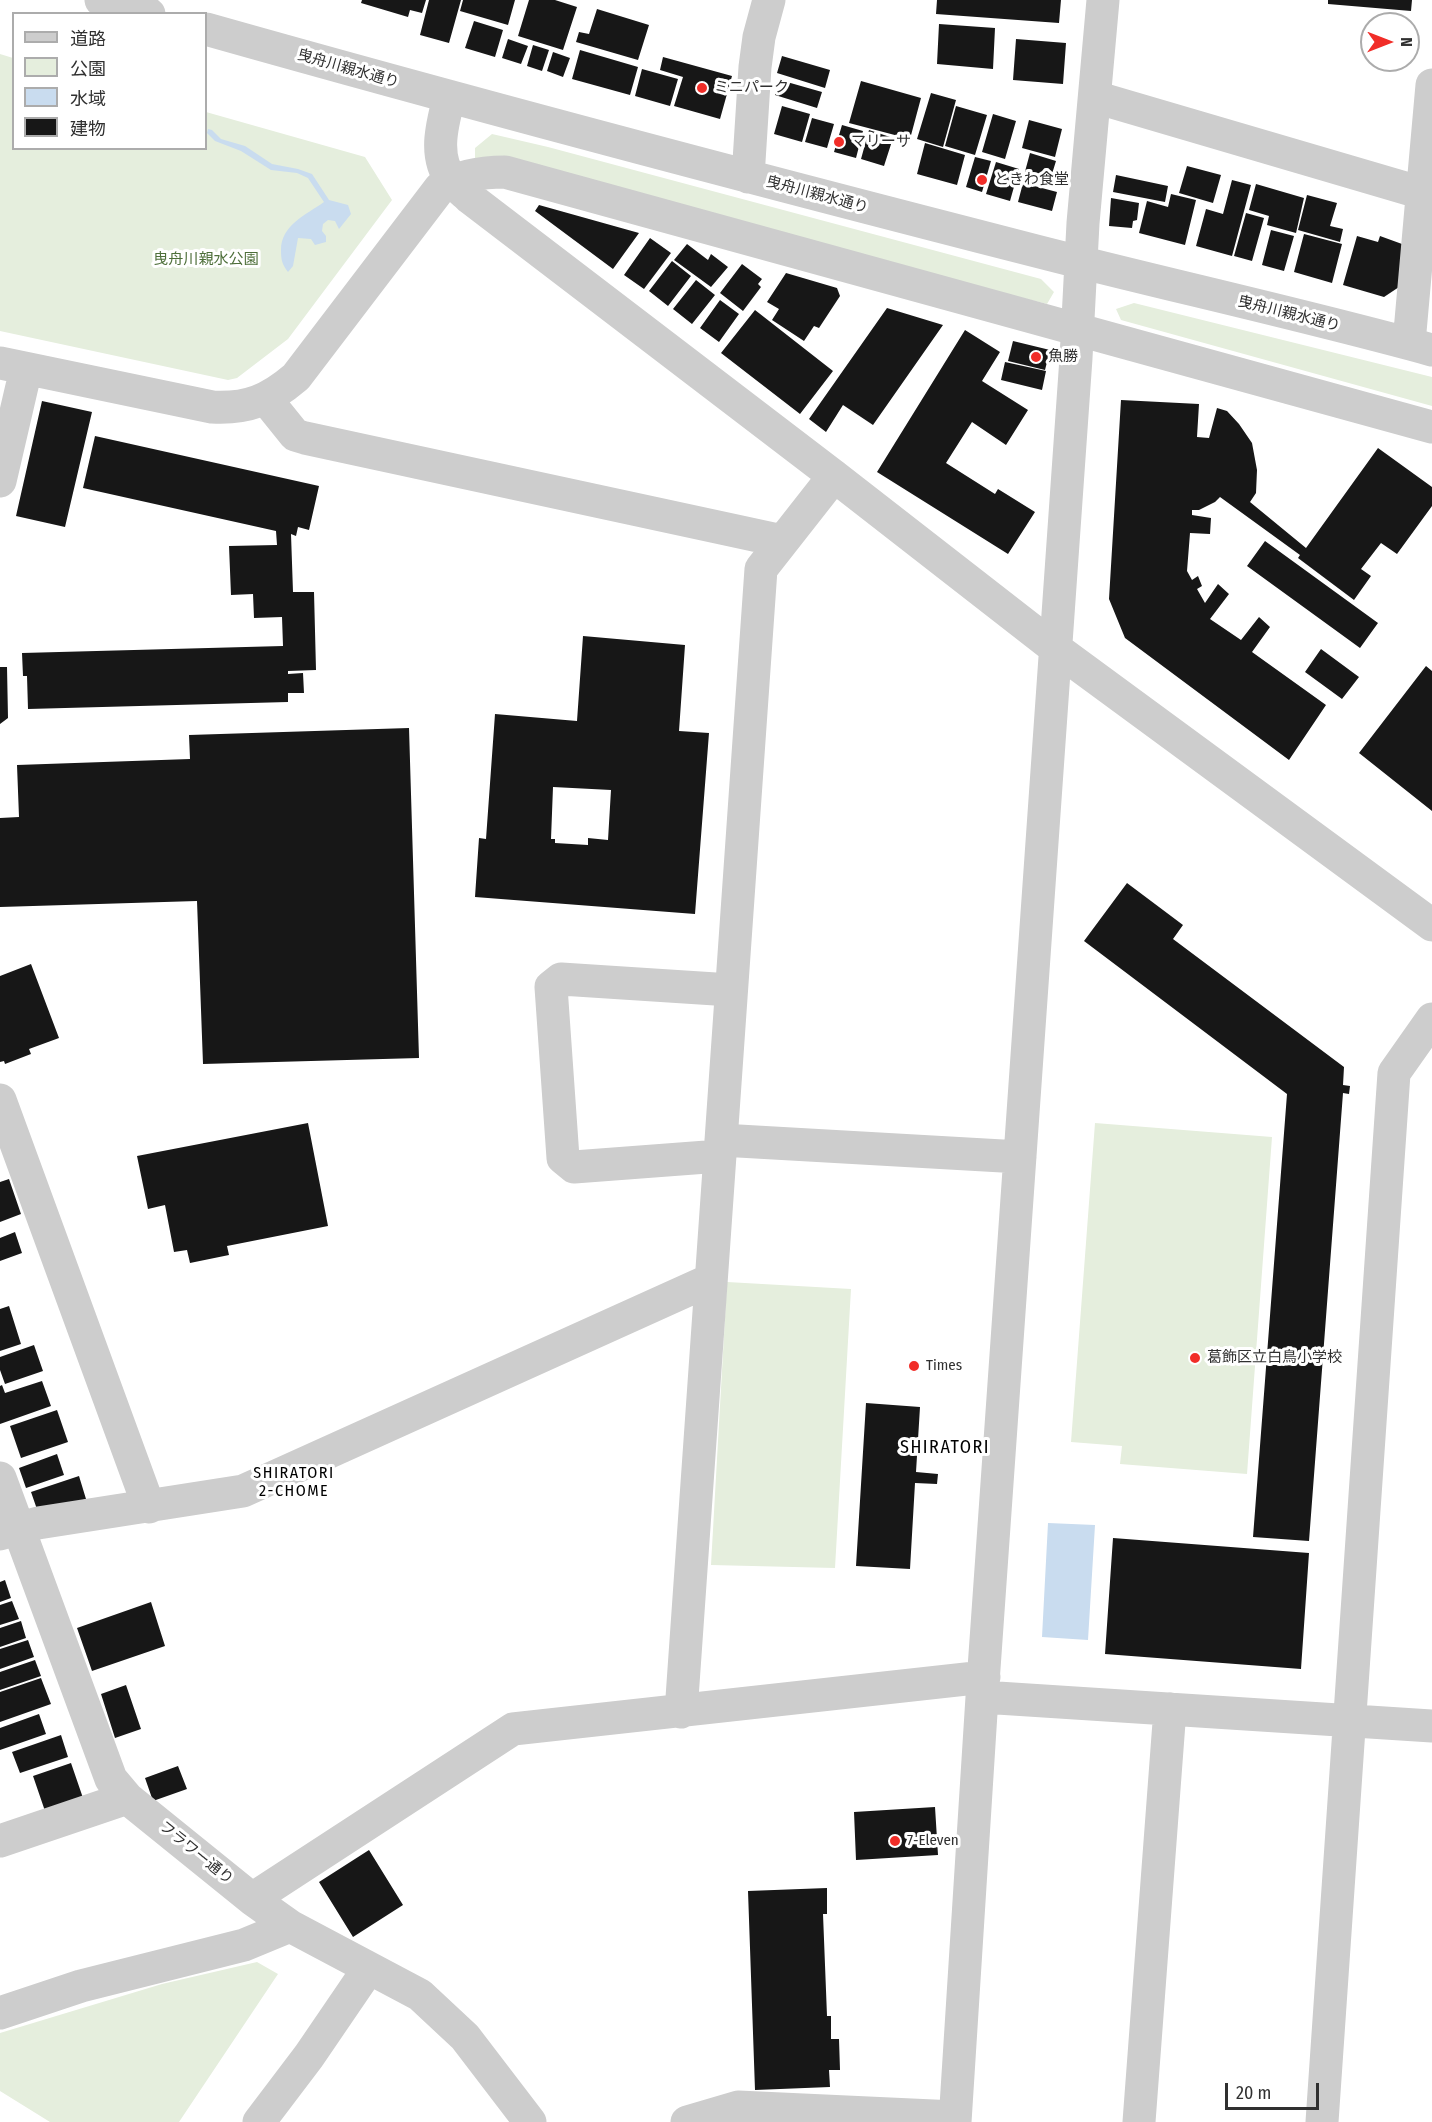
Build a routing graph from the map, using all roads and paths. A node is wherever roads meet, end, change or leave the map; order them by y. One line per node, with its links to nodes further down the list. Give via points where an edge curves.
1 (100, 0): 4 (street)
2 (770, 0): 9 (street, via 755,67)
3 (1103, 0): 8 (street)
4 (142, 12)
5 (207, 29): 7 (street, 曳舟川親水通り)
6 (1432, 85): 11 (street)
7 (449, 98): 9 (street, 曳舟川親水通り); 10 (street, via 440,140 442,159)
8 (1095, 98): 11 (street); 12 (street)
9 (748, 177): 12 (street, 曳舟川親水通り)
10 (452, 180): 13 (street, via 509,172); 16 (street, via 436,194 296,377); 18 (street, via 491,215)
11 (1427, 195): 14 (street)
12 (1080, 262): 13 (street); 14 (street, 曳舟川親水通り)
13 (1077, 330): 17 (street); 21 (street)
14 (1420, 346)
15 (13, 366): 16 (street, via 212,407 231,408); 19 (street)
16 (266, 399): 20 (street, via 295,435 305,438)
17 (1432, 427)
18 (834, 476): 20 (street); 21 (street)
19 (0, 481)
20 (782, 541): 23 (street, via 761,569)
21 (1055, 648): 22 (street); 27 (street)
22 (1432, 925)
23 (731, 990): 26 (street); 26 (street, via 561,979 551,987 563,1158 574,1167)
24 (1432, 1019): 35 (street, via 1394,1073)
25 (0, 1100): 30 (street)
26 (720, 1148): 27 (street); 28 (street)
27 (1020, 1157): 32 (street)
28 (710, 1280): 30 (street, via 243,1491); 34 (street)
29 (0, 1478): 31 (street, フラワー通り)
30 (149, 1507): 31 (street)
31 (10, 1530): 37 (street, フラワー通り, via 111,1779)
32 (983, 1687): 33 (street); 34 (street); 43 (street)
33 (1170, 1709): 35 (street); 47 (street)
34 (681, 1712): 39 (street, via 513,1729)
35 (1349, 1722): 36 (street); 48 (street)
36 (1432, 1726)
37 (127, 1798): 38 (street); 39 (street, フラワー通り)
38 (0, 1841)
39 (252, 1899): 40 (street, フラワー通り)
40 (291, 1926): 41 (street, フラワー通り); 42 (street, via 244,1945 81,1986)
41 (369, 1968): 44 (street); 45 (street, フラワー通り, via 420,1995 465,2037)
42 (0, 2013)
43 (955, 2120): 46 (street, via 738,2107)
44 (259, 2122)
45 (530, 2122)
46 (687, 2122)
47 (1139, 2122)
48 (1322, 2122)

